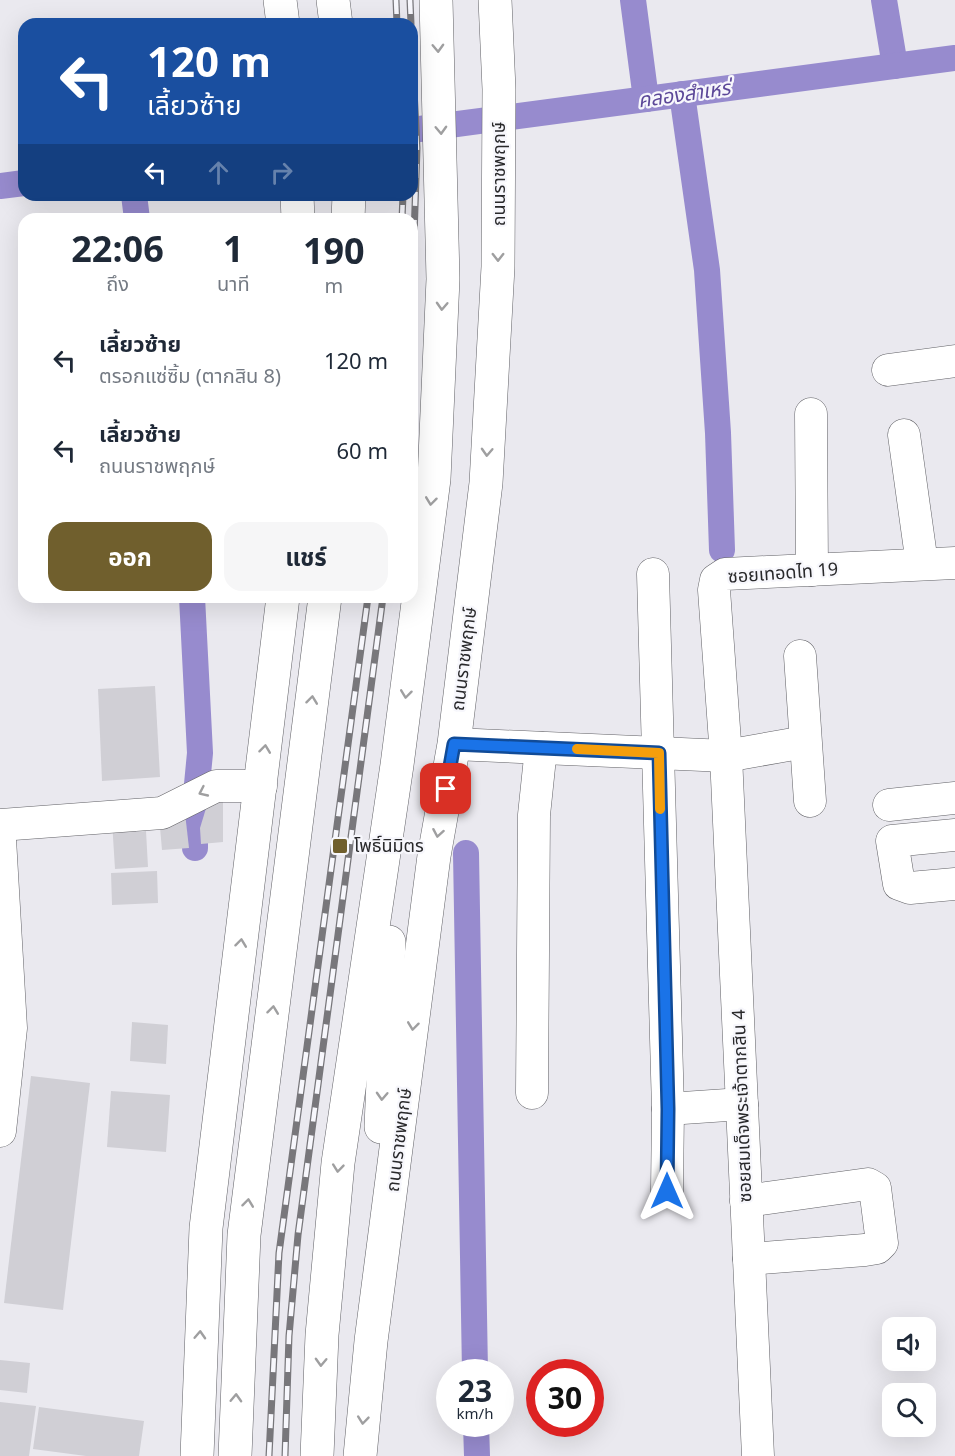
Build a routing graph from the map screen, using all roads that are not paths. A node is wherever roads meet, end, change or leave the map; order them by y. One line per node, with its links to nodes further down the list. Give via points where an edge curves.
1 (280, 0): 5 (main road)
2 (333, 0): 6 (main road)
3 (436, 0): 17 (main road, one-way to 17, via 443,279 434,479)
4 (495, 0): 21 (main road, ถนนราชพฤกษ์, one-way to 21, via 498,267 486,483)
5 (282, 18)
6 (335, 18)
7 (955, 361): 8 (street)
8 (888, 370)
9 (811, 414): 13 (street)
10 (904, 435): 12 (street)
11 (955, 562): 12 (street, ซอยเทอดไท 19)
12 (922, 564): 13 (street, ซอยเทอดไท 19)
13 (812, 570): 24 (street, ซอยเทอดไท 19, via 725,574 716,580)
14 (652, 574): 23 (street)
15 (282, 603): 26 (main road, one-way to 15)
16 (324, 603): 29 (main road, one-way to 16)
17 (418, 603)
18 (418, 603): 25 (main road, one-way to 25)
19 (800, 656): 20 (street)
20 (805, 742): 24 (street); 28 (street)
21 (454, 744): 22 (street); 44 (main road, ถนนราชพฤกษ์, one-way to 44, via 434,856)
22 (541, 748): 23 (street); 36 (street, via 534,815)
23 (659, 753): 24 (street); 38 (street)
24 (726, 756): 37 (street, ซอยสมเด็จพระเจ้าตากสิน 4)
25 (397, 765): 44 (main road, one-way to 44); 47 (main road, one-way to 47, via 338,1163 322,1335)
26 (261, 786): 30 (street, one-way to 30, via 216,786 162,813); 39 (main road, one-way to 26)
27 (955, 798): 33 (street, via 889,795)
28 (810, 801)
29 (297, 820): 39 (main road); 46 (main road, one-way to 29, via 244,1234)
30 (0, 825)
31 (955, 835): 33 (street)
32 (0, 839): 35 (street)
33 (892, 841): 34 (street, via 899,884 910,888)
34 (955, 884)
35 (5, 1017): 40 (street)
36 (532, 1093)
37 (742, 1104): 38 (street); 42 (street, ซอยสมเด็จพระเจ้าตากสิน 4)
38 (668, 1109): 41 (street)
39 (219, 1126): 45 (main road, one-way to 39, via 206,1228)
40 (0, 1131)
41 (667, 1191)
42 (746, 1201): 43 (street, ซอยสมเด็จพระเจ้าตากสิน 4); 43 (street, via 868,1184 875,1188 882,1243 865,1250)
43 (749, 1259): 49 (street, ซอยสมเด็จพระเจ้าตากสิน 4)
44 (371, 1341): 48 (main road, ถนนราชพฤกษ์, one-way to 48)
45 (197, 1456)
46 (236, 1456)
47 (317, 1456)
48 (360, 1456)
49 (758, 1456)

